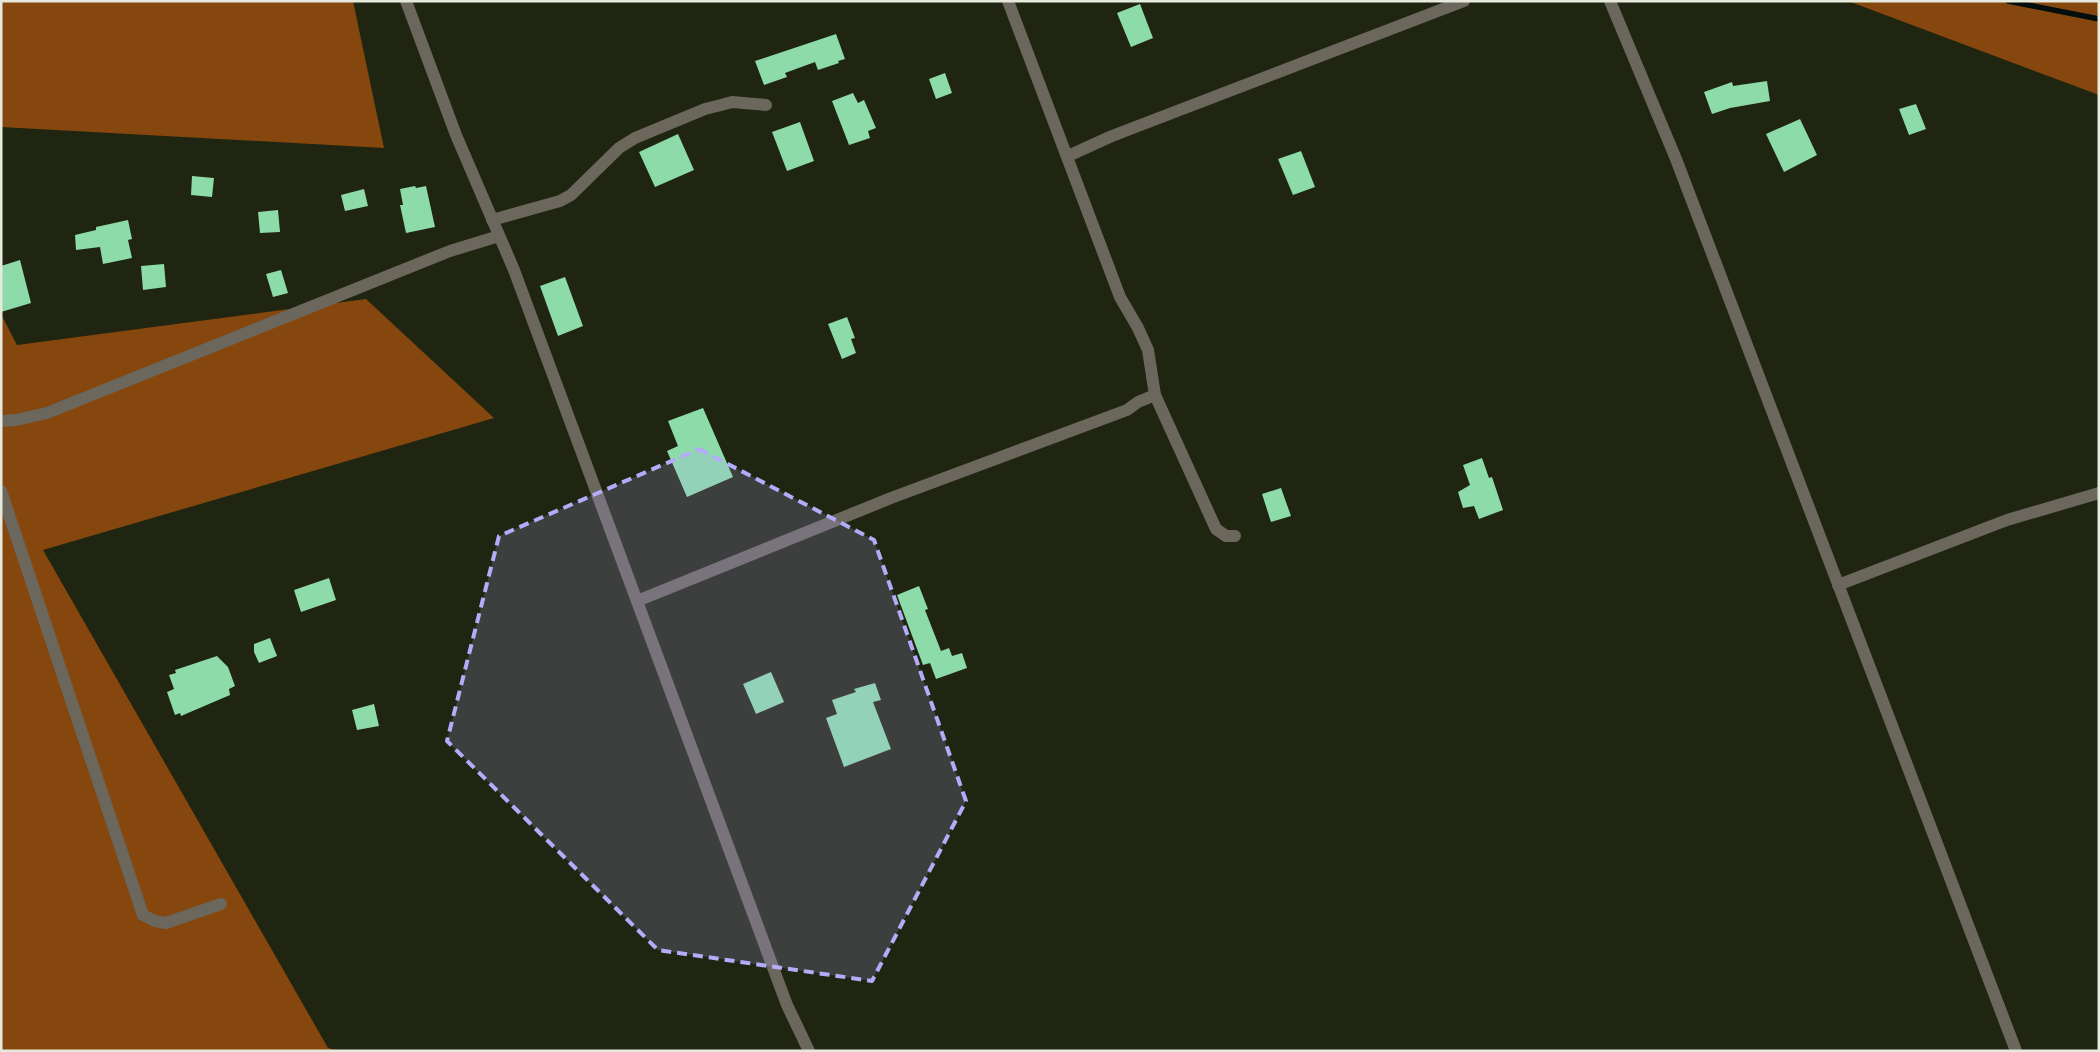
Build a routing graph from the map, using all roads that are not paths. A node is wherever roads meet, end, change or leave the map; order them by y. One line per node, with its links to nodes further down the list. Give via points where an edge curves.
1 (406, 1): 7 (street)
2 (1008, 1): 6 (street)
3 (1464, 1): 6 (street, via 1112,136)
4 (1610, 1): 14 (street, via 1679,168)
5 (766, 105): 7 (street, via 721,104 635,138 618,148 571,195)
6 (1068, 156): 9 (street, via 1120,297 1148,350)
7 (492, 220): 8 (street)
8 (498, 236): 10 (street, via 450,251 47,413); 15 (street, via 514,270)
9 (1155, 395): 13 (street, via 1216,529 1226,536); 15 (street, via 1127,410 891,498)
10 (1, 421)
11 (1, 491): 16 (street, via 143,915 166,924)
12 (2099, 493): 14 (street, via 2007,520)
13 (1235, 536)
14 (1838, 585): 18 (street)
15 (637, 601): 17 (street, via 787,1005)
16 (221, 904)
17 (809, 1051)
18 (2016, 1051)

